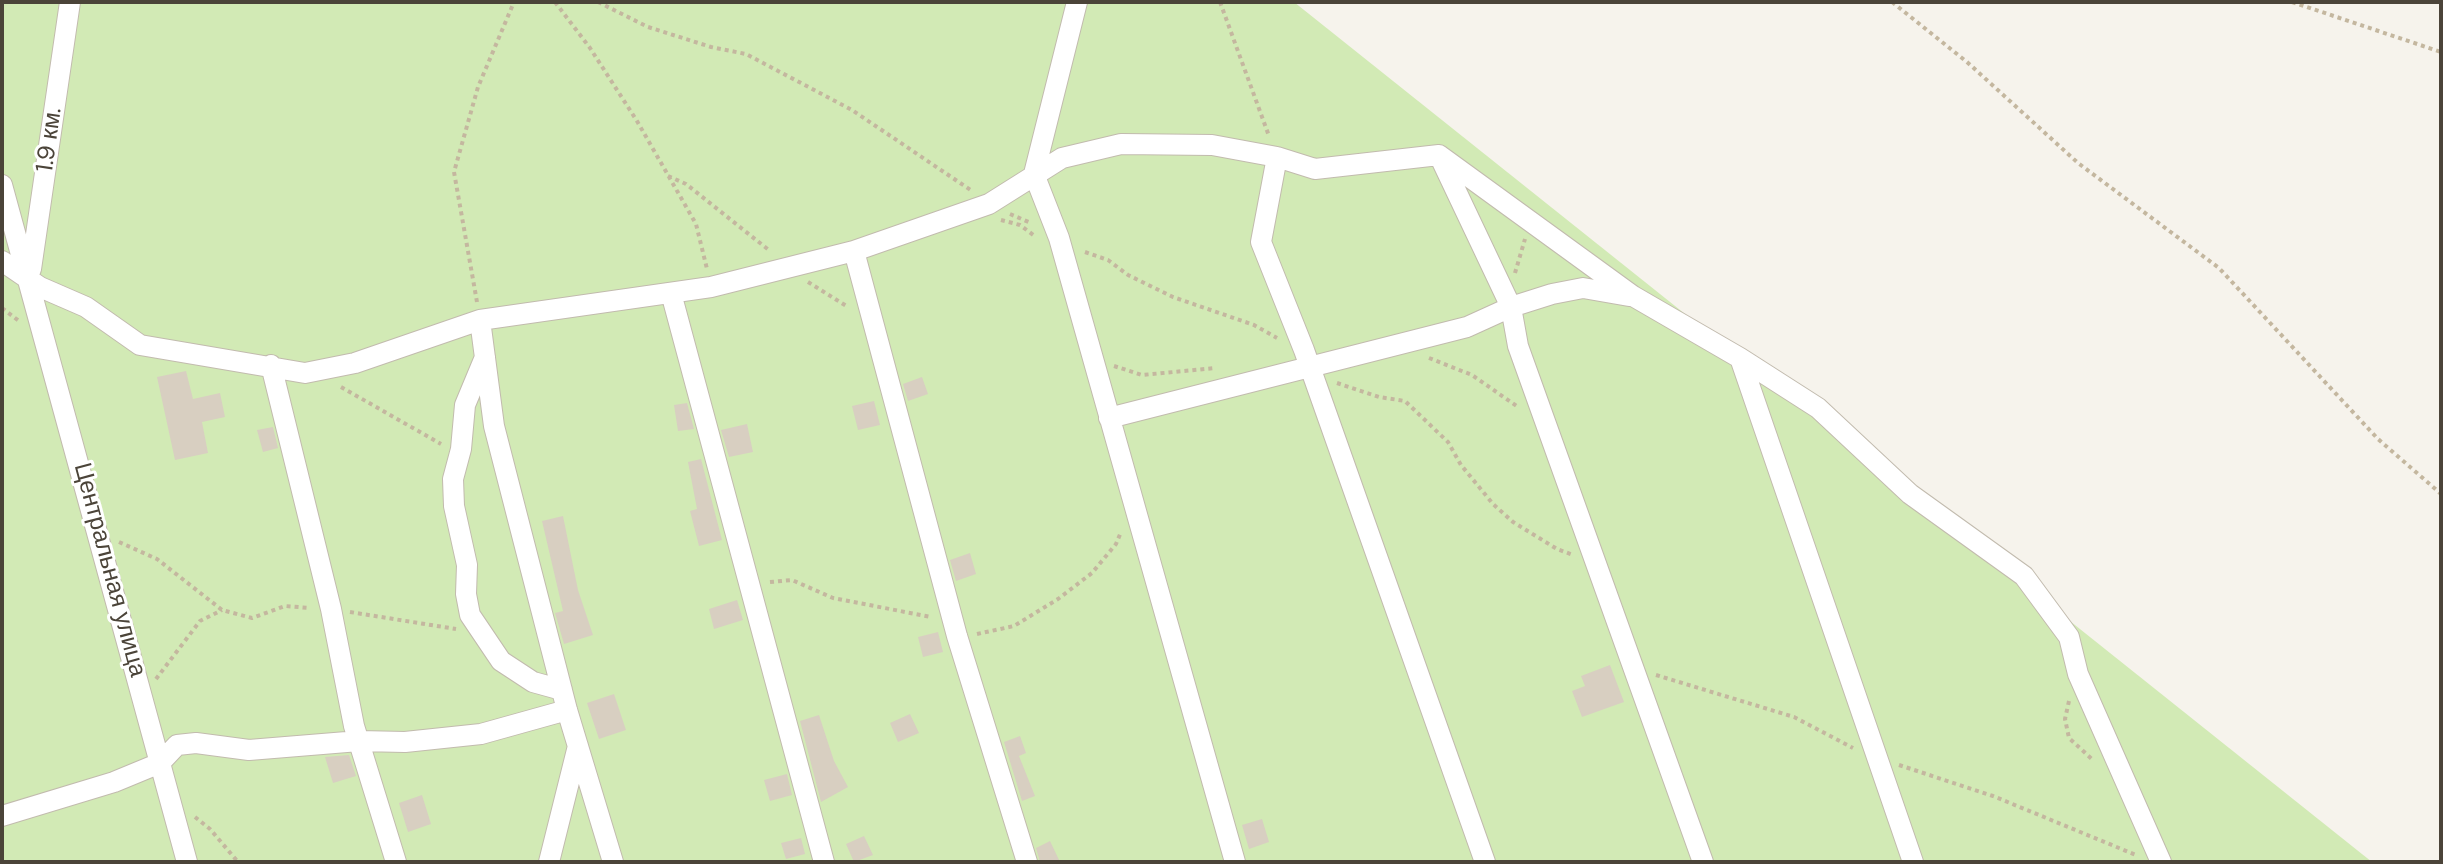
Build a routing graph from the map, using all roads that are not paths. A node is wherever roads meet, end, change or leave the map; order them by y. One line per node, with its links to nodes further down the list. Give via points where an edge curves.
1 (70, 2): 9 (street, 1.9 км.)
2 (1077, 2): 5 (street)
3 (1439, 155): 4 (street, via 1315,169); 11 (street); 12 (street)
4 (1277, 157): 5 (street, via 1212,145 1121,144 1062,158); 16 (street, via 1261,242)
5 (1034, 174): 7 (street, via 989,204); 18 (street, via 1049,239 1088,342)
6 (2, 185): 9 (street, Центральная улица)
7 (854, 251): 10 (street); 29 (street, via 954,626)
8 (2, 261): 9 (street)
9 (30, 277): 17 (street, via 140,345); 22 (street, Центральная улица)
10 (671, 293): 13 (street); 28 (street)
11 (1633, 296): 12 (street, via 1583,288); 15 (street)
12 (1511, 307): 16 (street, via 1467,327); 32 (street, via 1518,346)
13 (480, 320): 14 (street); 17 (street, via 355,363 305,373)
14 (485, 357): 19 (street, via 494,426); 19 (street, via 465,405 453,479 470,615 501,661)
15 (1740, 358): 33 (street); 34 (street, via 1818,408 1910,494 2024,576 2069,637 2078,674)
16 (1308, 360): 18 (street); 31 (street)
17 (271, 365): 20 (street)
18 (1109, 418): 30 (street)
19 (565, 700): 20 (street, via 481,734); 21 (street)
20 (359, 741): 22 (street, via 249,750 177,745); 25 (street)
21 (578, 746): 26 (street); 27 (street)
22 (160, 763): 23 (street); 24 (street, Центральная улица)
23 (2, 816)
24 (187, 862)
25 (396, 862)
26 (549, 862)
27 (613, 862)
28 (824, 862)
29 (1027, 862)
30 (1235, 862)
31 (1485, 862)
32 (1703, 862)
33 (1913, 862)
34 (2161, 862)

